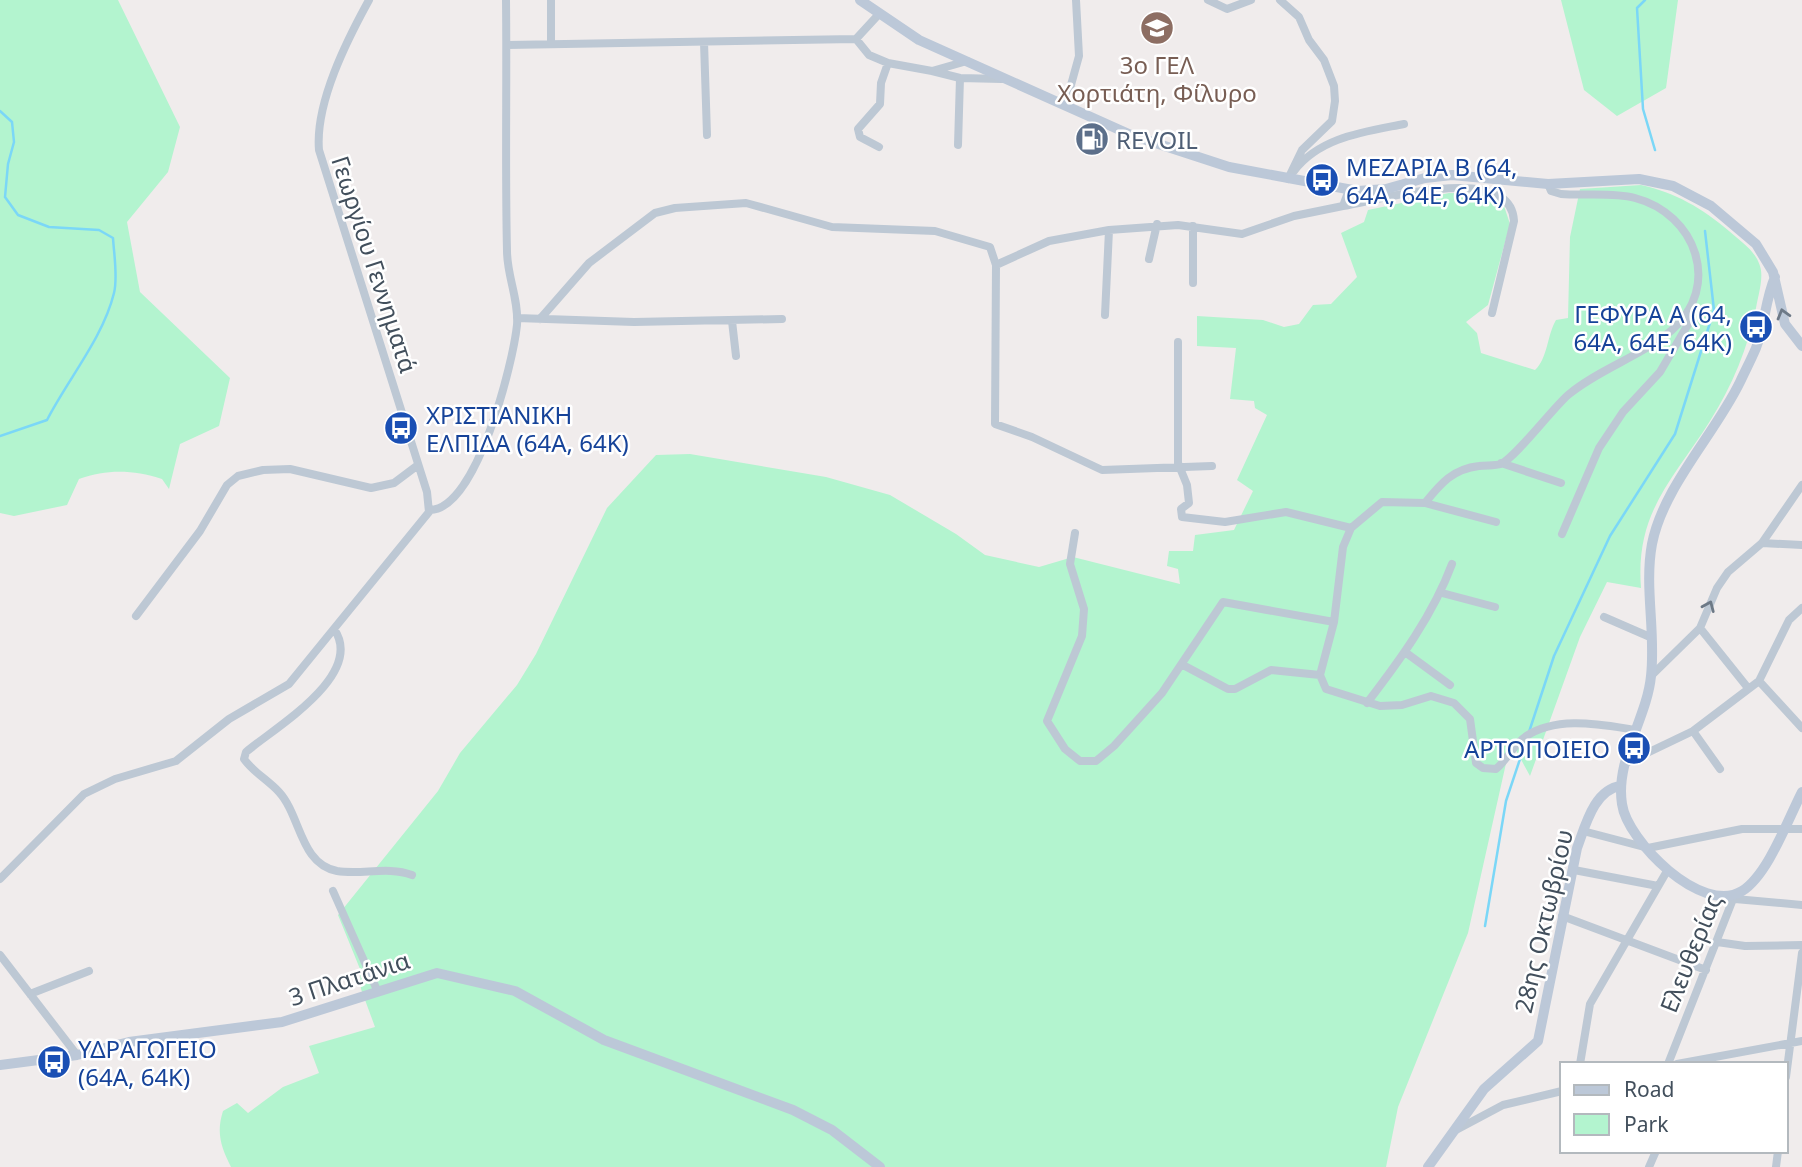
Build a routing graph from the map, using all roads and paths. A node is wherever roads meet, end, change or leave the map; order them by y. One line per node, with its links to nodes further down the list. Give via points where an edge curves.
1 (369, 0): 46 (street, Γεωργίου Γεννηματά, via 331,85 318,150)
2 (506, 0): 13 (street)
3 (551, 0): 12 (street)
4 (860, 0): 9 (street)
5 (1076, 0): 19 (street, via 1079,56)
6 (1209, 0): 7 (street, via 1227,9)
7 (1251, 0)
8 (1280, 0): 24 (street, via 1298,15 1321,54 1335,101 1332,121 1302,149)
9 (879, 14): 10 (street); 14 (street, via 919,40)
10 (856, 39): 11 (street); 15 (street, via 869,55)
11 (704, 41): 12 (street); 21 (street)
12 (551, 44): 13 (street)
13 (507, 45): 38 (street, via 507,254)
14 (967, 61): 16 (street); 18 (street)
15 (888, 63): 16 (street); 23 (street, via 880,104 858,129 860,137)
16 (932, 71): 17 (street)
17 (960, 78): 18 (street); 22 (street)
18 (1011, 79): 19 (street)
19 (1066, 103): 24 (street, via 1184,155)
20 (1404, 124): 24 (street, via 1324,145 1301,161)
21 (707, 135)
22 (958, 145)
23 (879, 147)
24 (1288, 179): 26 (street)
25 (1548, 184): 26 (street, via 1452,175 1385,189); 33 (street, via 1639,179 1674,186 1742,229 1762,251); 35 (street, via 1556,193 1638,199 1679,224 1699,263 1699,285)
26 (1349, 190): 27 (street)
27 (1343, 206): 29 (street, via 1242,234); 36 (street, via 1443,188 1488,189 1507,201 1514,221)
28 (1157, 224): 29 (street); 30 (street); 31 (street)
29 (1193, 226): 34 (street)
30 (1109, 230): 32 (street, via 1049,241); 37 (street)
31 (1149, 259)
32 (996, 265): 40 (street, via 990,247 935,231 832,227 746,203 675,208 655,213 589,263); 48 (street, via 993,422 1102,470)
33 (1775, 277): 43 (street, one-way to 33, via 1783,319); 68 (street, via 1756,348 1657,528 1650,563)
34 (1193, 283)
35 (1688, 311): 45 (street, via 1664,335 1568,396); 56 (street, via 1690,321 1670,358 1599,448)
36 (1492, 313)
37 (1105, 315)
38 (517, 318): 40 (street); 52 (street, via 502,392 475,467 453,497)
39 (782, 318): 41 (street)
40 (540, 319): 41 (street)
41 (732, 321): 44 (street)
42 (1178, 342): 48 (street)
43 (1802, 346)
44 (736, 356)
45 (1502, 463): 49 (street); 51 (street, via 1459,469)
46 (418, 465): 52 (street, Γεωργίου Γεννηματά); 63 (street, via 394,483 371,488 290,469 238,476 227,485 200,531)
47 (1212, 466): 48 (street)
48 (1178, 467): 54 (street, via 1190,496 1181,509 1184,518 1225,523 1286,512)
49 (1562, 483)
50 (1802, 485): 57 (street)
51 (1425, 503): 53 (street); 54 (street, via 1382,502)
52 (430, 510): 67 (street)
53 (1496, 522)
54 (1351, 528): 65 (street, via 1343,547)
55 (1075, 533): 70 (street, via 1070,564 1084,609 1082,635 1047,721 1065,749 1080,761 1096,761)
56 (1562, 534)
57 (1762, 543): 58 (street); 66 (street, one-way to 57, via 1728,572)
58 (1802, 545)
59 (1452, 564): 60 (street)
60 (1441, 593): 61 (street); 69 (street)
61 (1495, 607)
62 (1802, 608): 73 (street, via 1788,620)
63 (136, 616)
64 (1604, 617): 68 (street)
65 (1334, 622): 70 (street, via 1223,602); 71 (street)
66 (1700, 628): 72 (street); 75 (street)
67 (334, 629): 90 (street, via 340,647 332,677 309,702 246,752 244,759 279,791 313,857 322,865 339,871); 91 (street, via 285,688 229,719 176,761 115,779 84,794)
68 (1650, 637): 72 (street)
69 (1405, 652): 74 (street); 76 (street)
70 (1183, 665): 71 (street, via 1228,689 1271,670)
71 (1320, 675): 76 (street, via 1326,689)
72 (1651, 677): 78 (street)
73 (1759, 681): 75 (street); 77 (street)
74 (1450, 685)
75 (1748, 688): 79 (street)
76 (1367, 703): 78 (street, via 1402,705 1430,696 1454,703 1470,719 1476,763 1483,768 1496,769 1523,738 1561,724)
77 (1802, 727)
78 (1636, 730): 80 (street)
79 (1693, 731): 80 (street); 81 (street)
80 (1626, 764): 82 (street)
81 (1720, 769)
82 (1621, 786): 86 (street, 28ης Οκτωβρίου, via 1602,796); 87 (street, via 1624,814)
83 (1802, 792): 84 (street, Ελευθερίας)
84 (1784, 827): 85 (street); 87 (street, via 1724,831); 94 (street, Ελευθερίας, via 1758,874)
85 (1802, 829)
86 (1583, 831): 87 (street); 88 (street, 28ης Οκτωβρίου)
87 (1648, 848): 89 (street)
88 (1574, 870): 92 (street); 96 (street, 28ης Οκτωβρίου)
89 (1667, 871): 92 (street); 94 (street, via 1705,890)
90 (412, 875)
91 (0, 879)
92 (1658, 886): 97 (street)
93 (333, 891): 104 (street)
94 (1735, 897): 95 (street); 98 (street, Ελευθερίας)
95 (1802, 905)
96 (1562, 916): 97 (street); 115 (street, 28ης Οκτωβρίου, via 1538,1041 1484,1089)
97 (1625, 939): 102 (street); 109 (street, via 1590,1004)
98 (1717, 942): 99 (street); 102 (street, Ελευθερίας)
99 (1802, 945)
100 (1802, 953): 107 (street)
101 (0, 955): 105 (street)
102 (1706, 970): 110 (street, Ελευθερίας)
103 (89, 971): 105 (street)
104 (377, 990): 108 (street, 3 Πλατάνια, via 282,1022 129,1042); 116 (street, 3 Πλατάνια, via 437,973 515,991 604,1040 793,1110 832,1130)
105 (30, 994): 108 (street)
106 (1802, 1041): 107 (street)
107 (1790, 1042): 111 (street); 112 (street)
108 (78, 1055): 113 (street, 3 Πλατάνια)
109 (1580, 1062)
110 (1669, 1062)
111 (1686, 1062)
112 (1788, 1062)
113 (0, 1065)
114 (1560, 1091): 115 (street, via 1503,1105)
115 (1456, 1130): 117 (street, 28ης Οκτωβρίου)
116 (880, 1167)
117 (1428, 1167)

